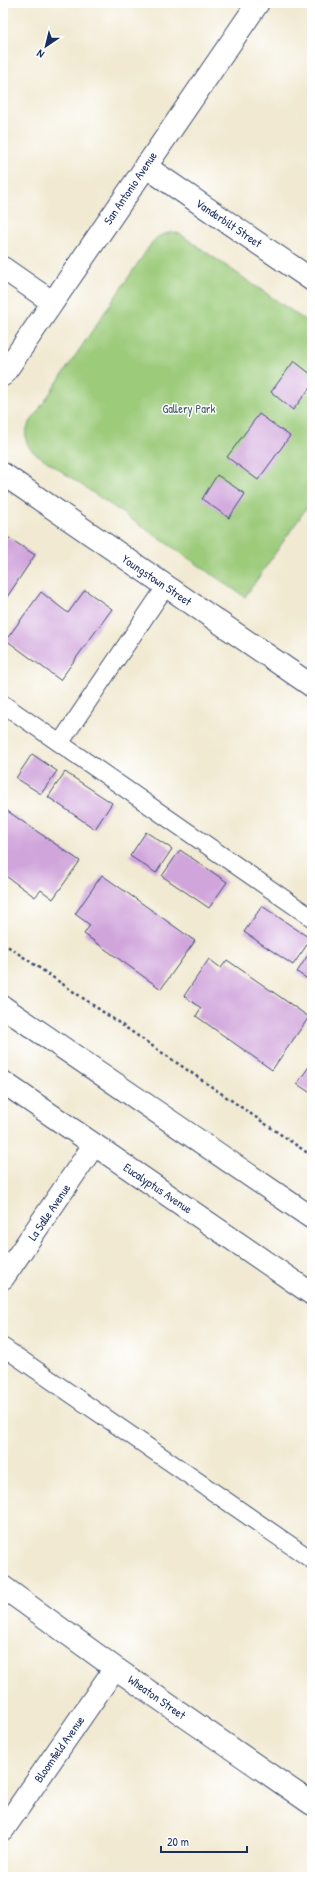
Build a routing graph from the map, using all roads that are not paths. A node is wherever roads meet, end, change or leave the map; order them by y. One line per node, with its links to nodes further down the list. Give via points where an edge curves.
1 (258, 3): 2 (street, San Antonio Avenue)
2 (145, 166): 4 (street, Vanderbilt Street); 5 (street, San Antonio Avenue)
3 (3, 268): 5 (street)
4 (312, 280)
5 (52, 302): 6 (street, San Antonio Avenue)
6 (3, 375)
7 (3, 474): 8 (street, Youngstown Street)
8 (166, 586): 9 (street, Youngstown Street); 11 (lane)
9 (312, 686)
10 (3, 704): 11 (lane)
11 (60, 743): 12 (lane)
12 (312, 918)
13 (3, 1007): 16 (street)
14 (3, 1082): 15 (street, Eucalyptus Avenue)
15 (94, 1145): 17 (street, La Salle Avenue); 18 (street, Eucalyptus Avenue)
16 (312, 1218)
17 (3, 1278)
18 (312, 1294)
19 (3, 1347): 20 (lane)
20 (312, 1560)
21 (3, 1587): 22 (street, Wheaton Street)
22 (115, 1668): 23 (street, Wheaton Street); 24 (street, Bloomfield Avenue)
23 (312, 1804)
24 (3, 1830)

